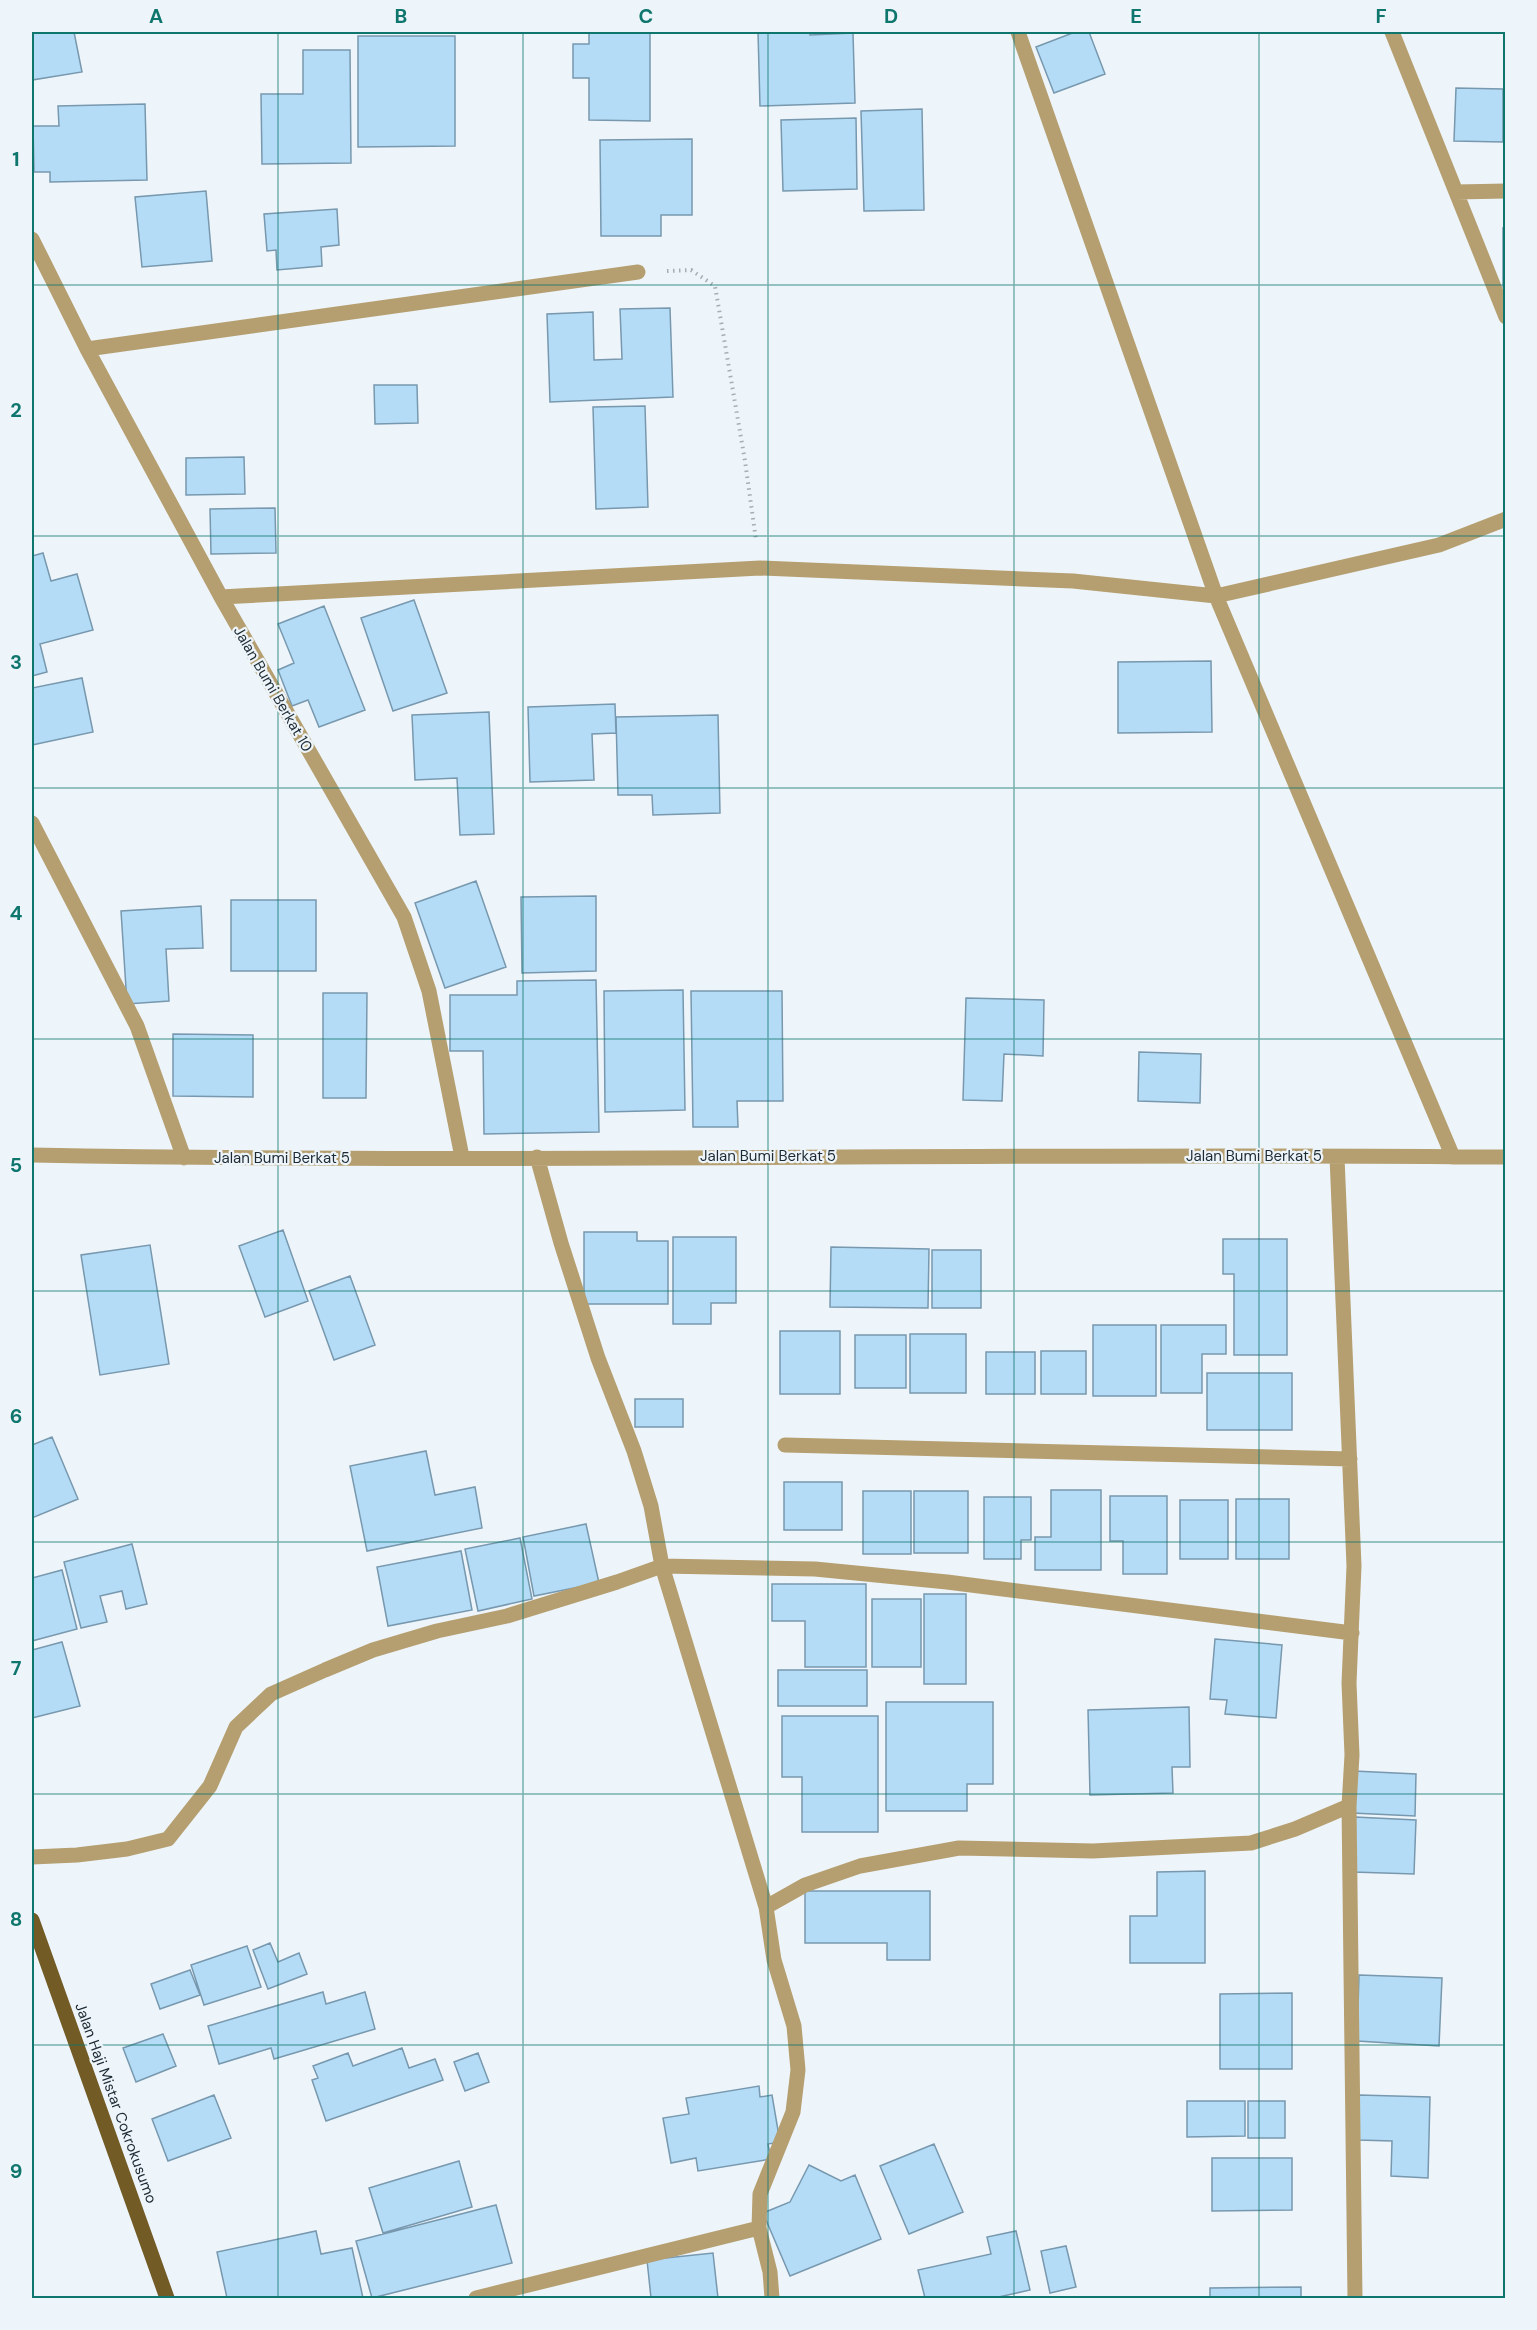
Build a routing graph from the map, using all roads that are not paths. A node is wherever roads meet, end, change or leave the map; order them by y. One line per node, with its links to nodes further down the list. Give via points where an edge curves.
1 (1018, 32): 10 (street)
2 (1392, 32): 4 (street)
3 (1506, 191): 4 (street)
4 (1456, 192): 7 (street)
5 (32, 239): 8 (street, Jalan Bumi Berkat 10)
6 (638, 272): 8 (street)
7 (1506, 317)
8 (87, 349): 11 (street, Jalan Bumi Berkat 10)
9 (1506, 519): 10 (street, via 1438,545)
10 (1216, 596): 11 (street, via 1073,581 760,568); 15 (street)
11 (221, 597): 16 (street, Jalan Bumi Berkat 10, via 404,917 429,991)
12 (32, 823): 19 (street, via 136,1026)
13 (32, 1155): 19 (street, Jalan Bumi Berkat 5)
14 (1336, 1156): 15 (street, Jalan Bumi Berkat 5); 17 (street, Jalan Bumi Berkat 5); 21 (street)
15 (1453, 1156): 18 (street, Jalan Bumi Berkat 5)
16 (462, 1157): 17 (street, Jalan Bumi Berkat 5); 19 (street, Jalan Bumi Berkat 5)
17 (537, 1157): 22 (street, via 598,1358 651,1506)
18 (1506, 1157)
19 (184, 1158)
20 (785, 1445): 21 (street)
21 (1350, 1459): 23 (street)
22 (662, 1566): 23 (street, via 815,1569 892,1576); 25 (street, via 507,1616 437,1630 373,1650 271,1694 236,1727 210,1786 168,1839 127,1849); 26 (street)
23 (1352, 1633): 24 (street)
24 (1349, 1806): 26 (street, via 1251,1843 1093,1851 959,1848 860,1866 805,1885); 32 (street)
25 (32, 1857)
26 (766, 1907): 28 (street, via 774,1960 794,2026 798,2070 792,2112 760,2194)
27 (32, 1920): 29 (main road, Jalan Haji Mistar Cokrokusumo)
28 (759, 2228): 30 (street); 31 (street)
29 (167, 2298)
30 (476, 2298)
31 (772, 2298)
32 (1355, 2298)

